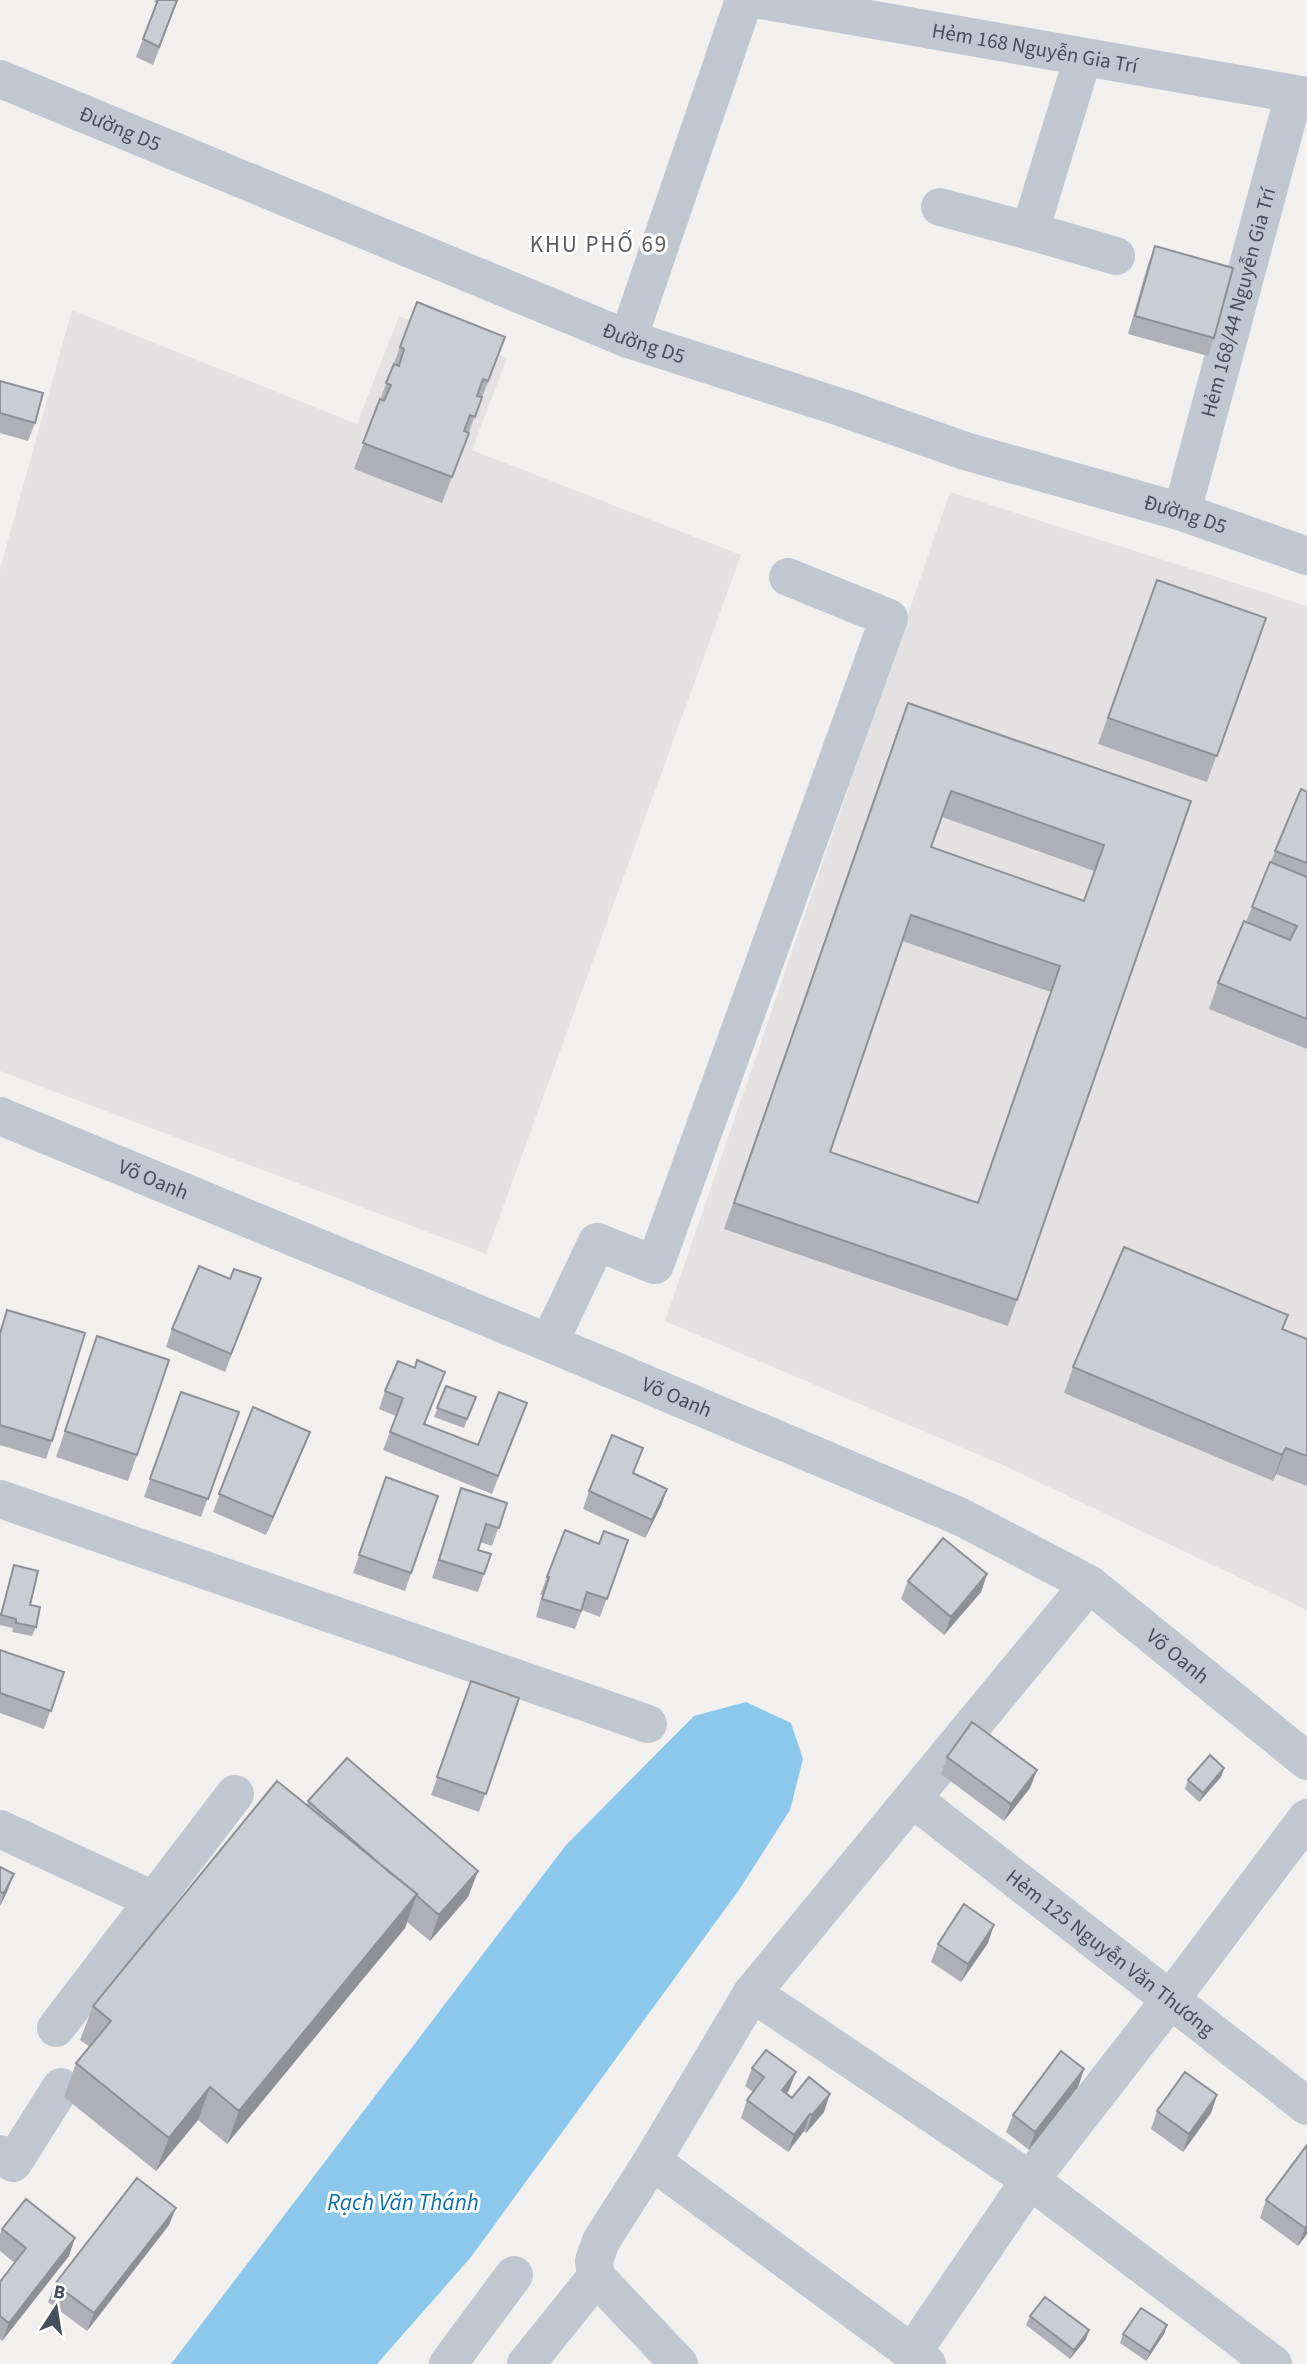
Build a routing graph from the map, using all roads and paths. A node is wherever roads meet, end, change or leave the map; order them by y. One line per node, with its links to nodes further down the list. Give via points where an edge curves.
1 (744, 0): 9 (street)
2 (761, 0): 3 (street, Hẻm 168 Nguyễn Gia Trí)
3 (1083, 57): 5 (street, Hẻm 168 Nguyễn Gia Trí); 7 (street)
4 (0, 79): 9 (street, Đường D5)
5 (1301, 95): 10 (street, Hẻm 168/44 Nguyễn Gia Trí)
6 (940, 207): 7 (street)
7 (1030, 231): 8 (street)
8 (1116, 256)
9 (628, 339): 10 (street, Đường D5, via 965,451)
10 (1181, 512): 11 (street, Đường D5)
11 (1307, 556)
12 (788, 577): 14 (street, via 889,618 655,1265 597,1242)
13 (2, 1128): 14 (street, Võ Oanh)
14 (549, 1343): 16 (street, Võ Oanh, via 961,1517)
15 (0, 1499): 17 (street)
16 (1089, 1584): 18 (street, Võ Oanh); 20 (street)
17 (648, 1724)
18 (1307, 1761)
19 (235, 1794): 23 (street)
20 (913, 1799): 24 (street); 25 (street, Hẻm 125 Nguyễn Văn Thương)
21 (1307, 1818): 25 (street)
22 (0, 1829): 23 (street)
23 (153, 1900): 26 (street)
24 (752, 1993): 30 (street); 31 (street)
25 (1170, 2000): 28 (street, Hẻm 125 Nguyễn Văn Thương); 31 (street)
26 (56, 2028)
27 (61, 2087): 29 (street, via 13,2163)
28 (1307, 2106)
29 (0, 2154)
30 (652, 2161): 33 (street, via 601,2241 594,2261); 34 (street)
31 (1030, 2180): 34 (street); 38 (street)
32 (514, 2274): 35 (street)
33 (596, 2277): 36 (street); 37 (street)
34 (920, 2359)
35 (448, 2364)
36 (526, 2364)
37 (679, 2364)
38 (1273, 2364)

